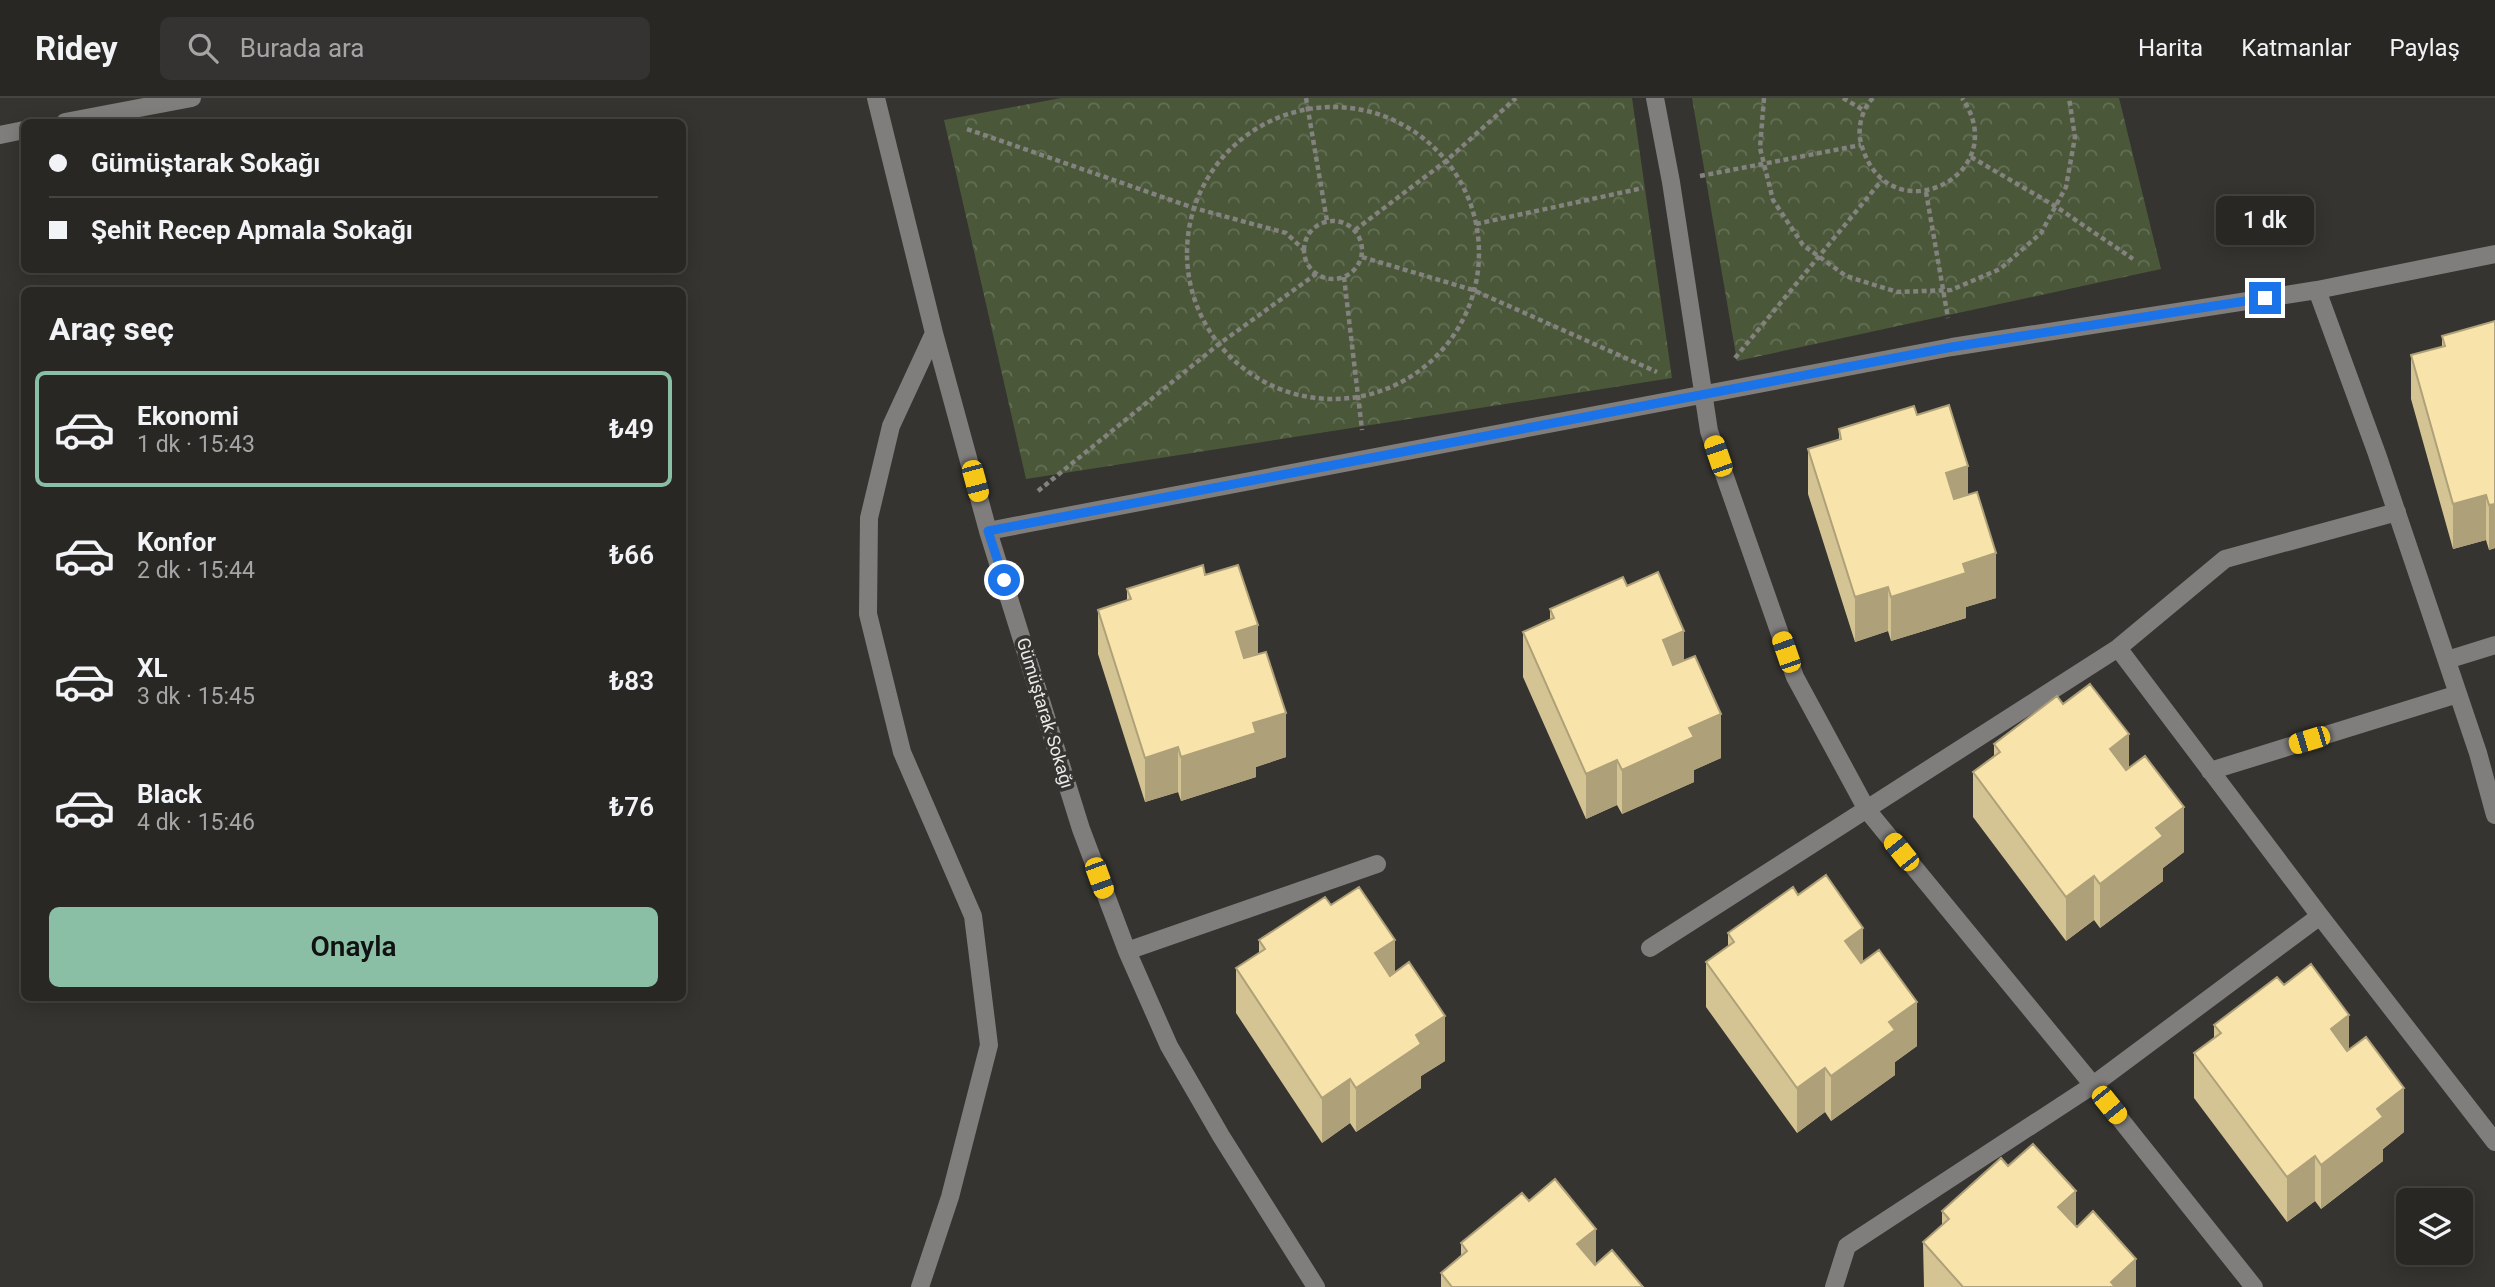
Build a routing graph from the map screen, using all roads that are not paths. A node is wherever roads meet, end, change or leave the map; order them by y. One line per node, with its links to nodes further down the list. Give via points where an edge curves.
1 (192, 98): 4 (street)
2 (876, 98): 9 (street, Gümüştarak Sokağı)
3 (1655, 98): 10 (street)
4 (81, 119)
5 (21, 131): 6 (street)
6 (0, 135)
7 (2495, 254): 8 (street)
8 (2317, 290): 10 (street, via 1952,347); 11 (street)
9 (934, 334): 12 (street, Gümüştarak Sokağı); 26 (street, via 891,426 869,517 868,614 902,752 973,916 989,1045 950,1197)
10 (1705, 394): 12 (street); 18 (street, via 1709,431 1795,677)
11 (2396, 512): 14 (street, via 2225,559); 15 (street)
12 (988, 531): 23 (street, Gümüştarak Sokağı, via 1081,829)
13 (2495, 645): 15 (street)
14 (2118, 648): 17 (street); 18 (street)
15 (2447, 660): 16 (street)
16 (2458, 694): 17 (street); 19 (street)
17 (2210, 771): 21 (street)
18 (1867, 810): 22 (street); 24 (street)
19 (2495, 815)
20 (1377, 864): 23 (street)
21 (2319, 916): 24 (street); 25 (street)
22 (1650, 948)
23 (1126, 951): 27 (street, Gümüştarak Sokağı, via 1169,1046)
24 (2093, 1085): 28 (street, via 1847,1247); 29 (street)
25 (2495, 1142)
26 (920, 1287)
27 (1316, 1287)
28 (1834, 1287)
29 (2254, 1287)

